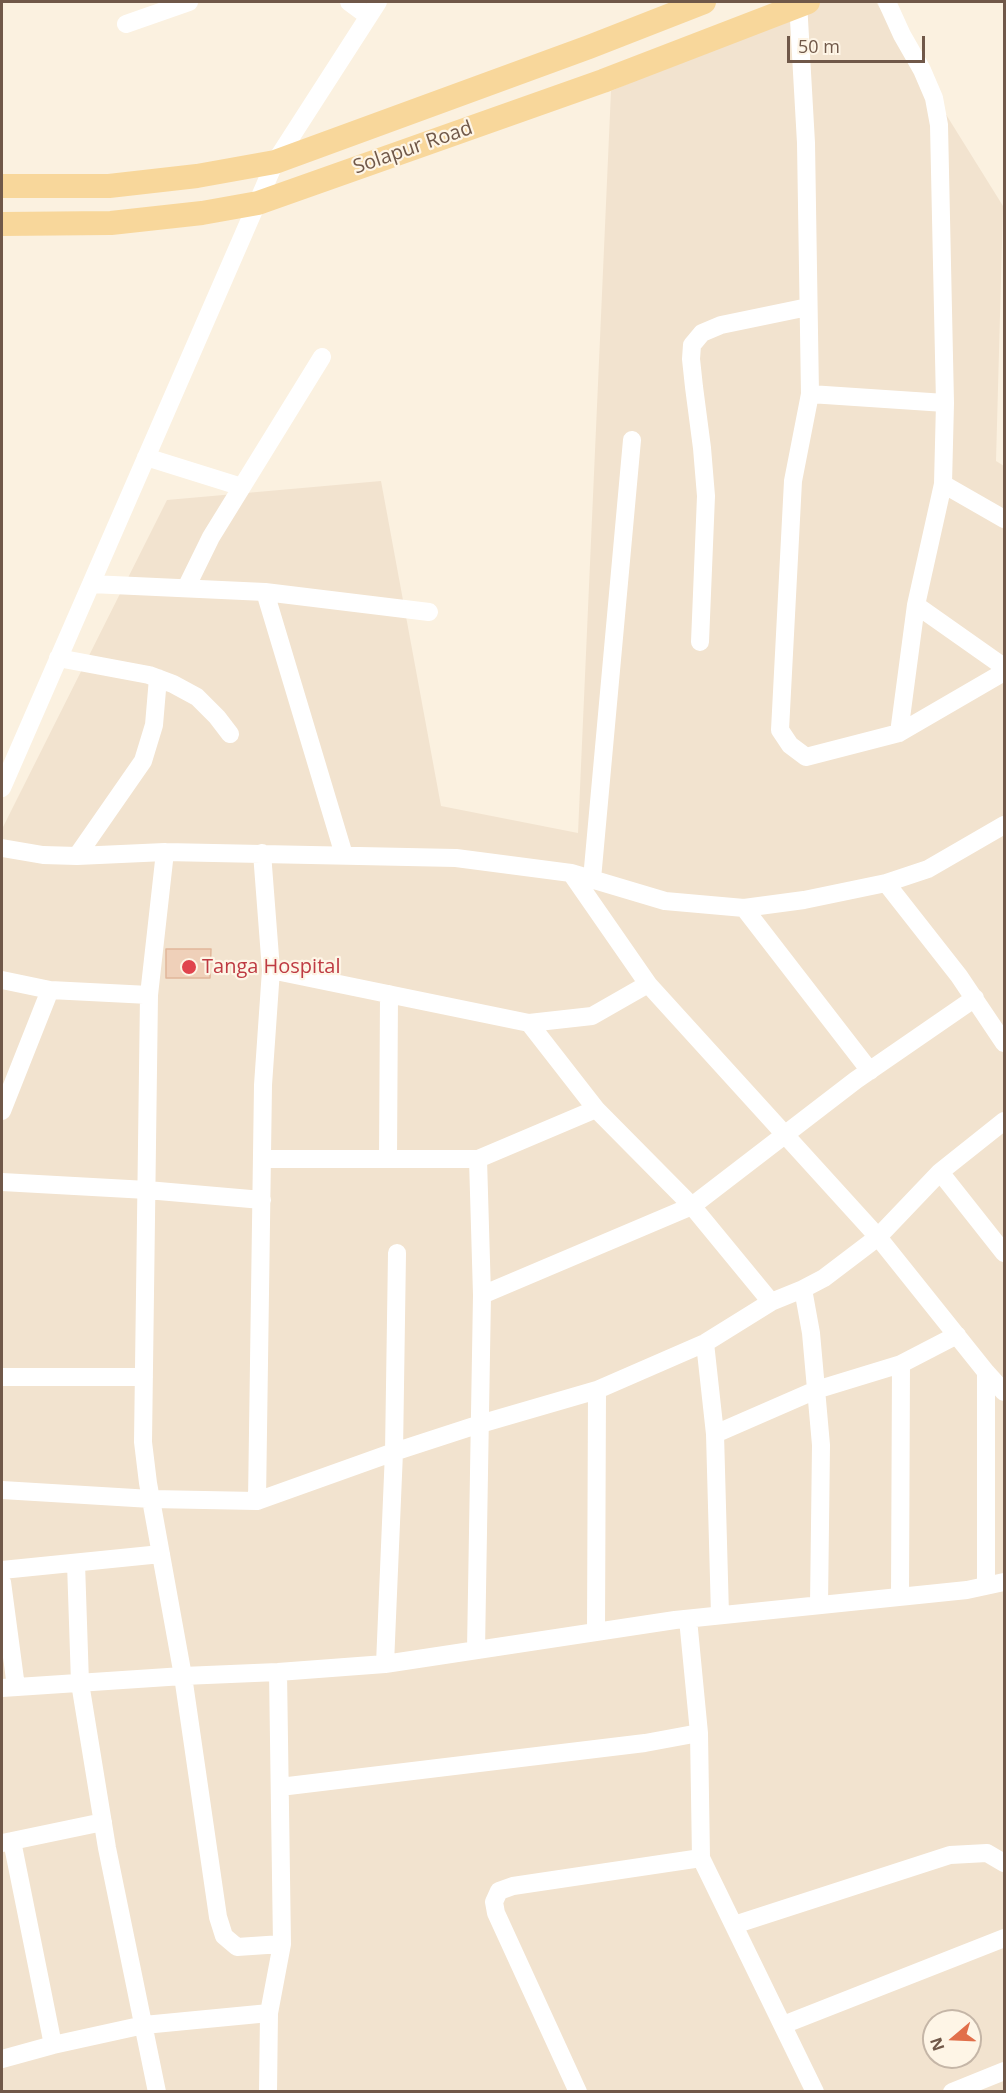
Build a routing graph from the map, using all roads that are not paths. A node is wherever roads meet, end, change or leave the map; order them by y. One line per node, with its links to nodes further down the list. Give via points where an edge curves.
1 (189, 2): 7 (street)
2 (349, 2): 6 (street)
3 (704, 2): 8 (main road, Solapur Road)
4 (802, 2): 10 (main road, Solapur Road, via 603,81); 12 (street)
5 (887, 2): 15 (street, via 934,98 939,125)
6 (373, 9): 8 (street)
7 (126, 24)
8 (275, 162): 9 (main road, Solapur Road, via 109,186); 10 (street)
9 (2, 186)
10 (258, 203): 11 (main road, Solapur Road, via 111,223); 17 (street)
11 (2, 224)
12 (808, 307): 14 (street); 26 (street, via 721,325 702,333 692,345 706,496)
13 (322, 357): 19 (street)
14 (810, 394): 15 (street); 30 (street, via 792,481 780,730 790,745 806,757)
15 (945, 403): 18 (street)
16 (632, 440): 40 (street)
17 (146, 457): 19 (street); 21 (street)
18 (944, 484): 20 (street); 24 (street)
19 (242, 488): 22 (street, via 200,556)
20 (1005, 519)
21 (91, 584): 22 (street); 27 (street)
22 (186, 588): 23 (street)
23 (265, 592): 25 (street); 37 (street)
24 (916, 605): 28 (street); 30 (street)
25 (429, 612)
26 (700, 642)
27 (58, 658): 29 (street); 32 (street)
28 (1005, 670): 30 (street)
29 (158, 678): 31 (street, via 197,697); 38 (street, via 154,725 142,761)
30 (899, 733)
31 (230, 734)
32 (2, 788)
33 (1005, 825): 41 (street, via 928,869)
34 (2, 848): 38 (street)
35 (165, 852): 36 (street); 38 (street); 48 (street)
36 (262, 853): 37 (street); 43 (street)
37 (344, 855): 39 (street, via 456,858)
38 (77, 856)
39 (571, 873): 40 (street); 45 (street)
40 (592, 879): 42 (street, via 665,901)
41 (886, 883): 42 (street); 49 (street)
42 (744, 908): 52 (street)
43 (271, 970): 47 (street); 57 (street)
44 (2, 980): 46 (street)
45 (648, 984): 50 (street, via 592,1016); 56 (street)
46 (50, 990): 48 (street); 54 (street)
47 (389, 994): 50 (street); 58 (street)
48 (149, 995): 62 (street)
49 (975, 998): 51 (street); 52 (street)
50 (529, 1023): 53 (street)
51 (1005, 1043)
52 (870, 1071): 56 (street)
53 (596, 1109): 59 (street); 64 (street)
54 (2, 1111)
55 (1005, 1121): 60 (street)
56 (785, 1135): 64 (street); 65 (street)
57 (262, 1159): 58 (street); 63 (street)
58 (388, 1159): 59 (street)
59 (478, 1159): 69 (street)
60 (940, 1172): 65 (street); 67 (street)
61 (2, 1182): 62 (street)
62 (147, 1190): 63 (street); 76 (street)
63 (262, 1200): 85 (street)
64 (692, 1206): 69 (street); 70 (street)
65 (878, 1238): 68 (street, via 824,1278); 71 (street)
66 (397, 1253): 82 (street)
67 (1005, 1253)
68 (802, 1289): 70 (street); 78 (street)
69 (482, 1295): 80 (street)
70 (771, 1302): 72 (street)
71 (957, 1335): 73 (street); 74 (street)
72 (705, 1343): 77 (street); 81 (street)
73 (901, 1364): 78 (street); 92 (street)
74 (986, 1372): 79 (street); 91 (street)
75 (2, 1377): 76 (street)
76 (144, 1377): 84 (street, via 144,1442)
77 (597, 1390): 80 (street); 96 (street)
78 (816, 1390): 81 (street); 93 (street, via 821,1445)
79 (1005, 1392)
80 (480, 1424): 82 (street); 97 (street)
81 (715, 1434): 94 (street)
82 (394, 1452): 85 (street); 98 (street)
83 (2, 1490): 84 (street)
84 (150, 1499): 85 (street); 86 (street)
85 (257, 1502)
86 (161, 1554): 87 (street); 100 (street)
87 (76, 1563): 88 (street); 101 (street)
88 (2, 1570)
89 (2, 1582): 102 (street)
90 (1005, 1582): 91 (street)
91 (986, 1586): 92 (street)
92 (900, 1597): 93 (street)
93 (819, 1605): 94 (street)
94 (720, 1616): 95 (street)
95 (687, 1619): 96 (street); 103 (street)
96 (596, 1632): 97 (street)
97 (476, 1650): 98 (street)
98 (385, 1664): 99 (street)
99 (278, 1672): 100 (street); 104 (street)
100 (183, 1676): 101 (street); 111 (street, via 224,1936 237,1947)
101 (80, 1683): 102 (street); 105 (street)
102 (9, 1688)
103 (699, 1733): 104 (street); 107 (street)
104 (280, 1786): 111 (street)
105 (103, 1822): 106 (street); 113 (street)
106 (7, 1842): 115 (street)
107 (701, 1858): 109 (street); 120 (street, via 499,1891 494,1902 496,1913)
108 (1005, 1863): 109 (street, via 987,1853 950,1855)
109 (734, 1925): 114 (street)
110 (1005, 1938): 114 (street)
111 (282, 1944): 112 (street)
112 (269, 2013): 113 (street); 119 (street)
113 (144, 2025): 115 (street); 118 (street)
114 (783, 2025): 121 (street)
115 (53, 2045): 116 (street)
116 (2, 2059)
117 (1005, 2071): 122 (street)
118 (157, 2091)
119 (268, 2091)
120 (578, 2091)
121 (815, 2091)
122 (952, 2091)

